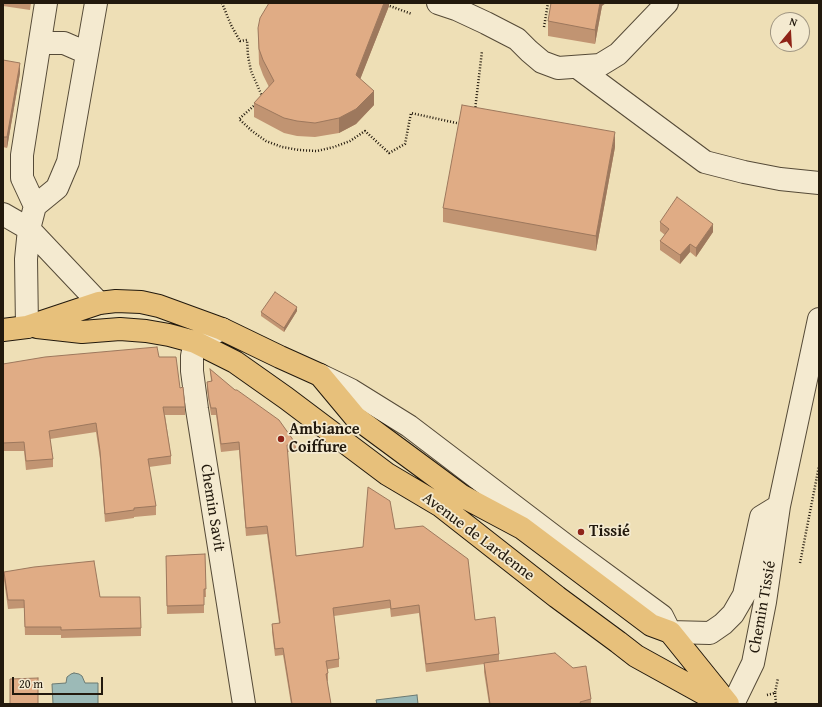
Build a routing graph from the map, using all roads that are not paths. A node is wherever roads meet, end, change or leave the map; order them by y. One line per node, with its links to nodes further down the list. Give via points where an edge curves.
1 (46, 3): 5 (street)
2 (96, 3): 6 (street)
3 (438, 3): 7 (street, via 456,9 517,39 542,62 558,68)
4 (667, 3): 7 (street, via 618,54 600,65)
5 (40, 43): 6 (street, via 64,44); 9 (street, via 22,155 22,178)
6 (87, 53): 9 (street, via 68,162 57,188)
7 (577, 66): 8 (street, via 705,162 780,179)
8 (819, 182)
9 (35, 206): 11 (street)
10 (3, 214): 11 (street)
11 (29, 229): 12 (street); 14 (street, via 26,259)
12 (99, 303): 14 (main road, Avenue de Lardenne); 15 (main road, Avenue de Lardenne, via 141,302)
13 (819, 319): 18 (street, Chemin Tissié)
14 (27, 327): 16 (main road, Avenue de Lardenne); 17 (main road, Avenue de Lardenne, via 82,332 120,329 146,331)
15 (222, 329): 17 (street); 19 (main road, Avenue de Lardenne, via 320,375 355,417 462,496 522,528 651,625)
16 (3, 330)
17 (195, 342): 20 (street, Chemin Savit, via 192,371 197,409); 21 (main road, Avenue de Lardenne, via 236,362 387,474 441,506 557,598 636,656)
18 (779, 506): 19 (street, Chemin Tissié, via 761,517 744,595 733,614 710,633); 23 (street, Chemin Tissié, via 753,663)
19 (670, 632): 22 (main road)
20 (244, 704)
21 (724, 704)
22 (728, 704)
23 (733, 704)

